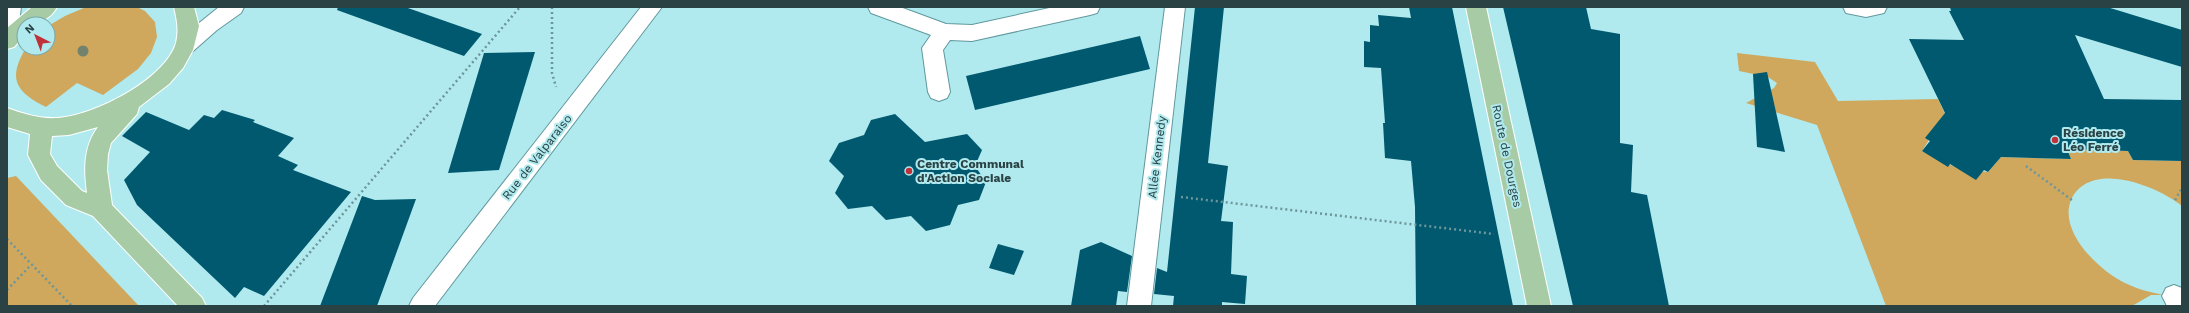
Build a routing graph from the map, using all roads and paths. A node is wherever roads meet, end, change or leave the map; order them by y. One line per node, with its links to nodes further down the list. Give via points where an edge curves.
1 (12, 7): 15 (street)
2 (47, 7): 15 (main road)
3 (184, 7): 16 (main road, via 189,17 190,29)
4 (234, 7): 16 (street)
5 (520, 7): 35 (path)
6 (552, 7): 20 (path, via 552,73)
7 (652, 7): 20 (street, Rue de Valparaiso)
8 (878, 7): 14 (street)
9 (1090, 7): 14 (street, via 972,33)
10 (1175, 7): 25 (street, Allée Kennedy)
11 (1476, 7): 29 (main road, Route de Dourges)
12 (1853, 7): 13 (street)
13 (1877, 7)
14 (945, 32): 17 (street, via 932,48)
15 (7, 40)
16 (185, 46): 18 (main road, via 175,63 160,80)
17 (939, 92)
18 (138, 98): 21 (main road, via 90,121 61,126); 28 (main road, via 108,131 98,147 96,176)
19 (7, 117): 21 (main road)
20 (566, 118): 36 (street, Rue de Valparaiso)
21 (36, 126): 22 (main road); 28 (main road, via 39,155 49,173 74,198)
22 (7, 138)
23 (2026, 166): 26 (path)
24 (2182, 188): 27 (path)
25 (1153, 194): 29 (path); 37 (street, Allée Kennedy)
26 (2072, 200)
27 (2175, 200)
28 (101, 209): 34 (main road)
29 (1524, 238): 38 (main road, Route de Dourges)
30 (7, 239): 31 (path)
31 (31, 265): 32 (path); 33 (path)
32 (7, 290)
33 (72, 306)
34 (194, 306)
35 (264, 306)
36 (422, 306)
37 (1139, 306)
38 (1539, 306)

